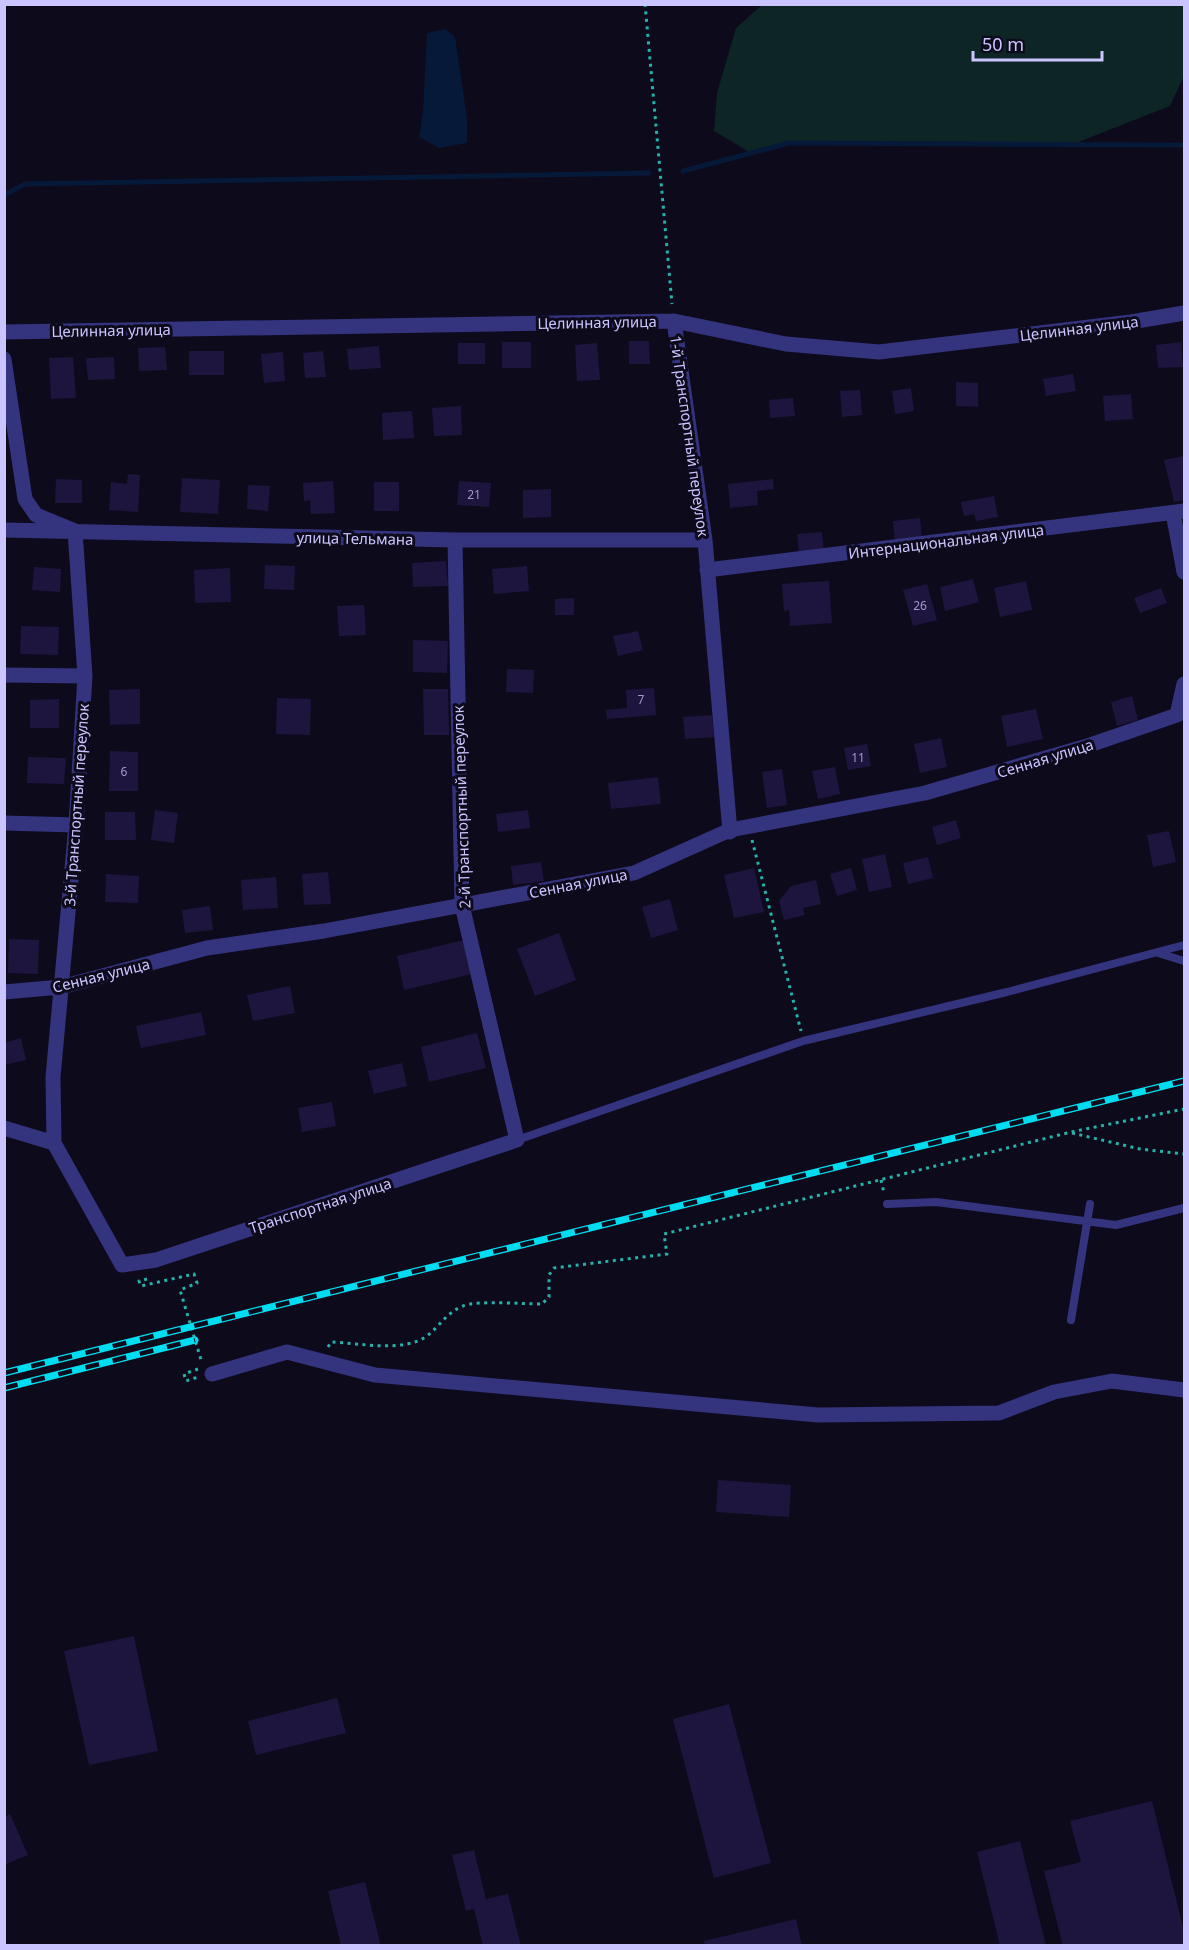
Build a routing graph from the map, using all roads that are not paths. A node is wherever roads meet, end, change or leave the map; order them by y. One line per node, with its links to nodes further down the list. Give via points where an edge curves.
1 (1185, 313): 2 (street, Целинная улица, via 879,352 786,344)
2 (674, 321): 3 (street, Целинная улица); 9 (street, 1-й Транспортный переулок)
3 (4, 332)
4 (4, 359): 7 (street, via 26,499 36,515)
5 (1179, 512): 10 (street, Интернациональная улица); 11 (street)
6 (4, 530): 7 (street, улица Тельмана)
7 (75, 531): 8 (street, улица Тельмана); 13 (street, 3-й Транспортный переулок)
8 (455, 540): 9 (street, улица Тельмана); 18 (street, 2-й Транспортный переулок)
9 (705, 540): 10 (street, 1-й Транспортный переулок)
10 (708, 570): 17 (street, 1-й Транспортный переулок)
11 (1185, 572)
12 (4, 675): 13 (street)
13 (85, 676): 16 (street, 3-й Транспортный переулок)
14 (1185, 684): 17 (street, Сенная улица, via 1177,715 1084,747 925,794)
15 (4, 823): 16 (street)
16 (76, 825): 22 (street, 3-й Транспортный переулок)
17 (730, 831): 18 (street, Сенная улица, via 634,873)
18 (462, 905): 22 (street, Сенная улица, via 207,948); 25 (street, 2-й Транспортный переулок)
19 (1185, 945): 20 (lane)
20 (1156, 952): 21 (lane); 25 (lane, via 803,1041)
21 (1185, 961)
22 (61, 987): 23 (street, Сенная улица); 26 (street, 3-й Транспортный переулок, via 53,1077)
23 (4, 992)
24 (4, 1128): 26 (street)
25 (517, 1140): 31 (street, Транспортная улица, via 156,1260)
26 (54, 1143): 31 (street, 3-й Транспортный переулок)
27 (887, 1204): 30 (lane, via 936,1202)
28 (1090, 1204): 30 (lane)
29 (1185, 1208): 30 (lane, via 1116,1225)
30 (1087, 1222): 32 (lane)
31 (122, 1265)
32 (1071, 1320)
33 (212, 1374): 34 (street, via 287,1352 375,1375 818,1415 999,1413 1053,1392 1112,1381)
34 (1185, 1390)

